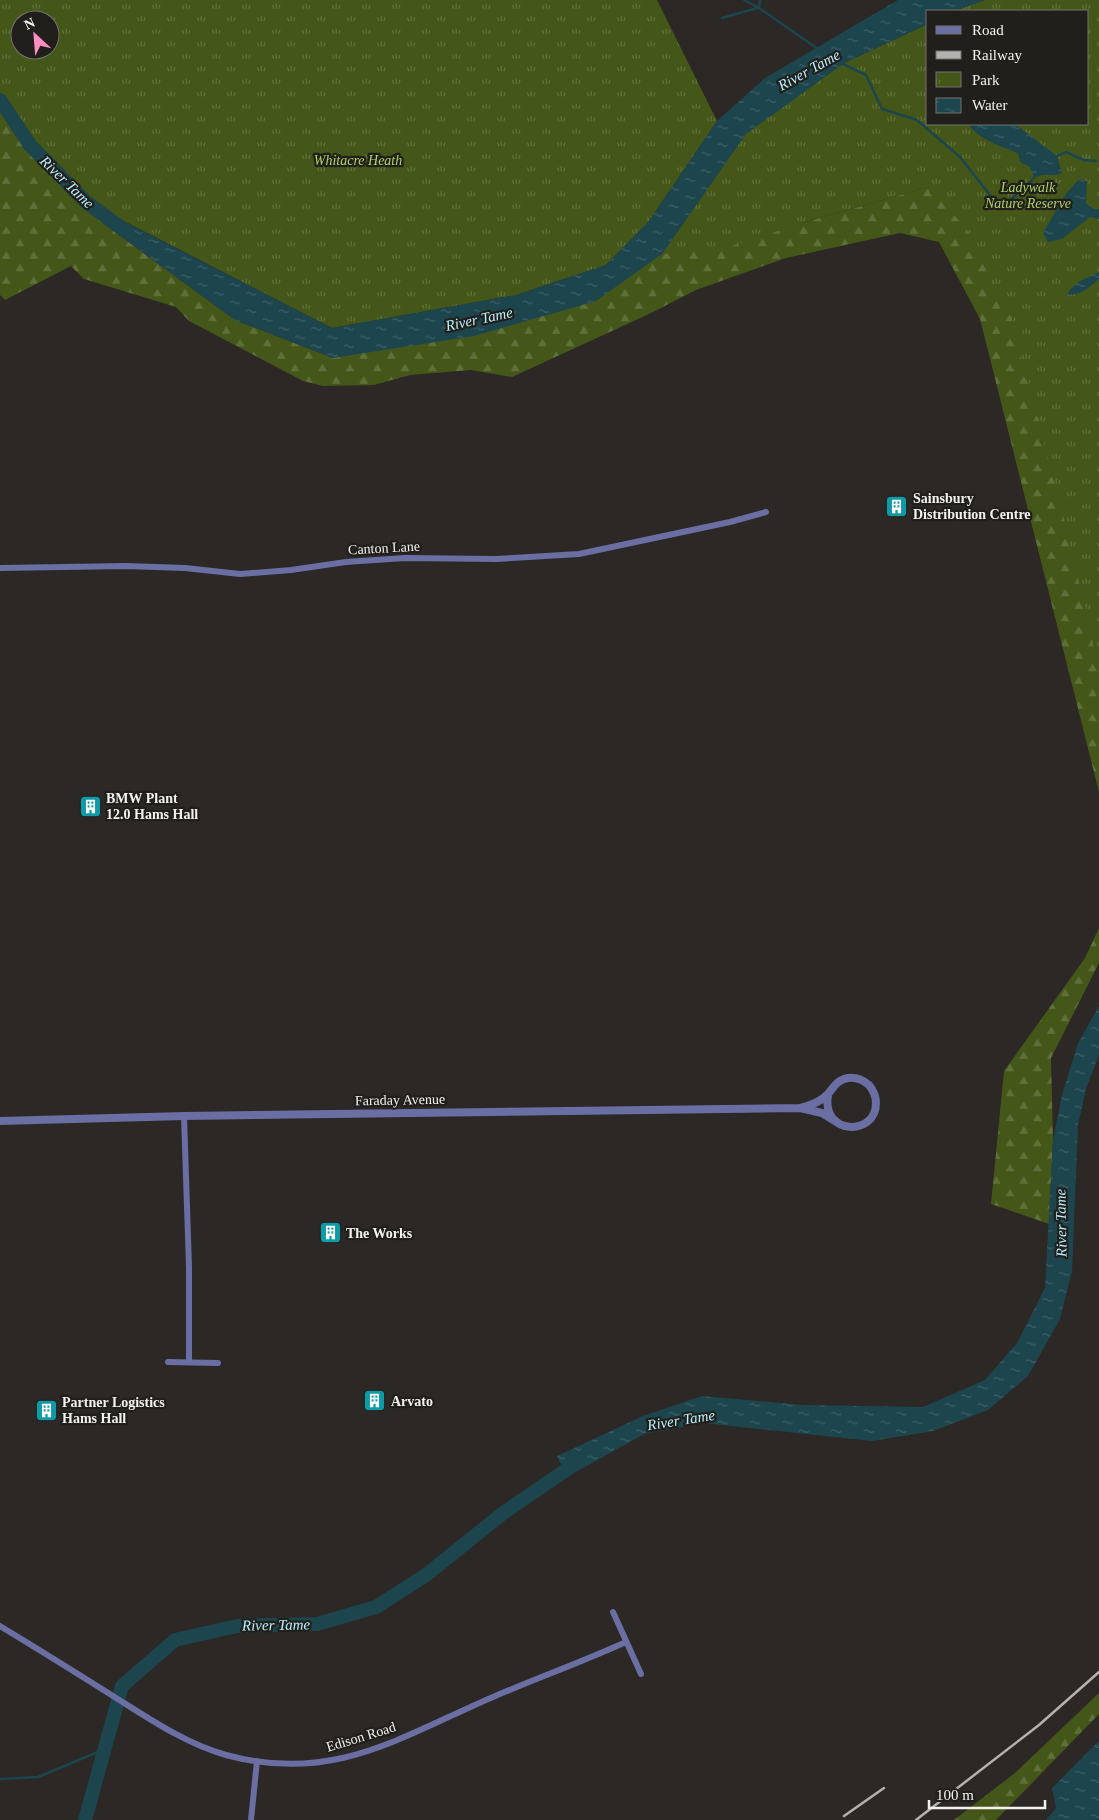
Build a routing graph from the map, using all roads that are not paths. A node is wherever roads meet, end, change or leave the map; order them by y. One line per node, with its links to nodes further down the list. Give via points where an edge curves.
1 (766, 512): 2 (street, Canton Lane, via 579,554 496,559 405,558 240,574 126,566)
2 (0, 568)
3 (828, 1095): 4 (street, Faraday Avenue); 7 (street, via 827,1109); 7 (street, via 836,1083 850,1078 866,1083 874,1094 875,1108 866,1122 847,1127)
4 (800, 1108): 5 (street, Faraday Avenue); 7 (street, Faraday Avenue, via 822,1113)
5 (184, 1116): 6 (street, Faraday Avenue); 9 (street)
6 (0, 1121)
7 (835, 1121)
8 (168, 1362): 9 (street)
9 (190, 1362): 10 (street)
10 (218, 1363)
11 (613, 1612): 13 (street)
12 (0, 1626): 15 (street, Edison Road, via 188,1740 225,1755)
13 (626, 1642): 14 (street); 15 (street, Edison Road, via 381,1748 324,1762)
14 (641, 1674)
15 (257, 1761): 16 (street)
16 (251, 1820)

